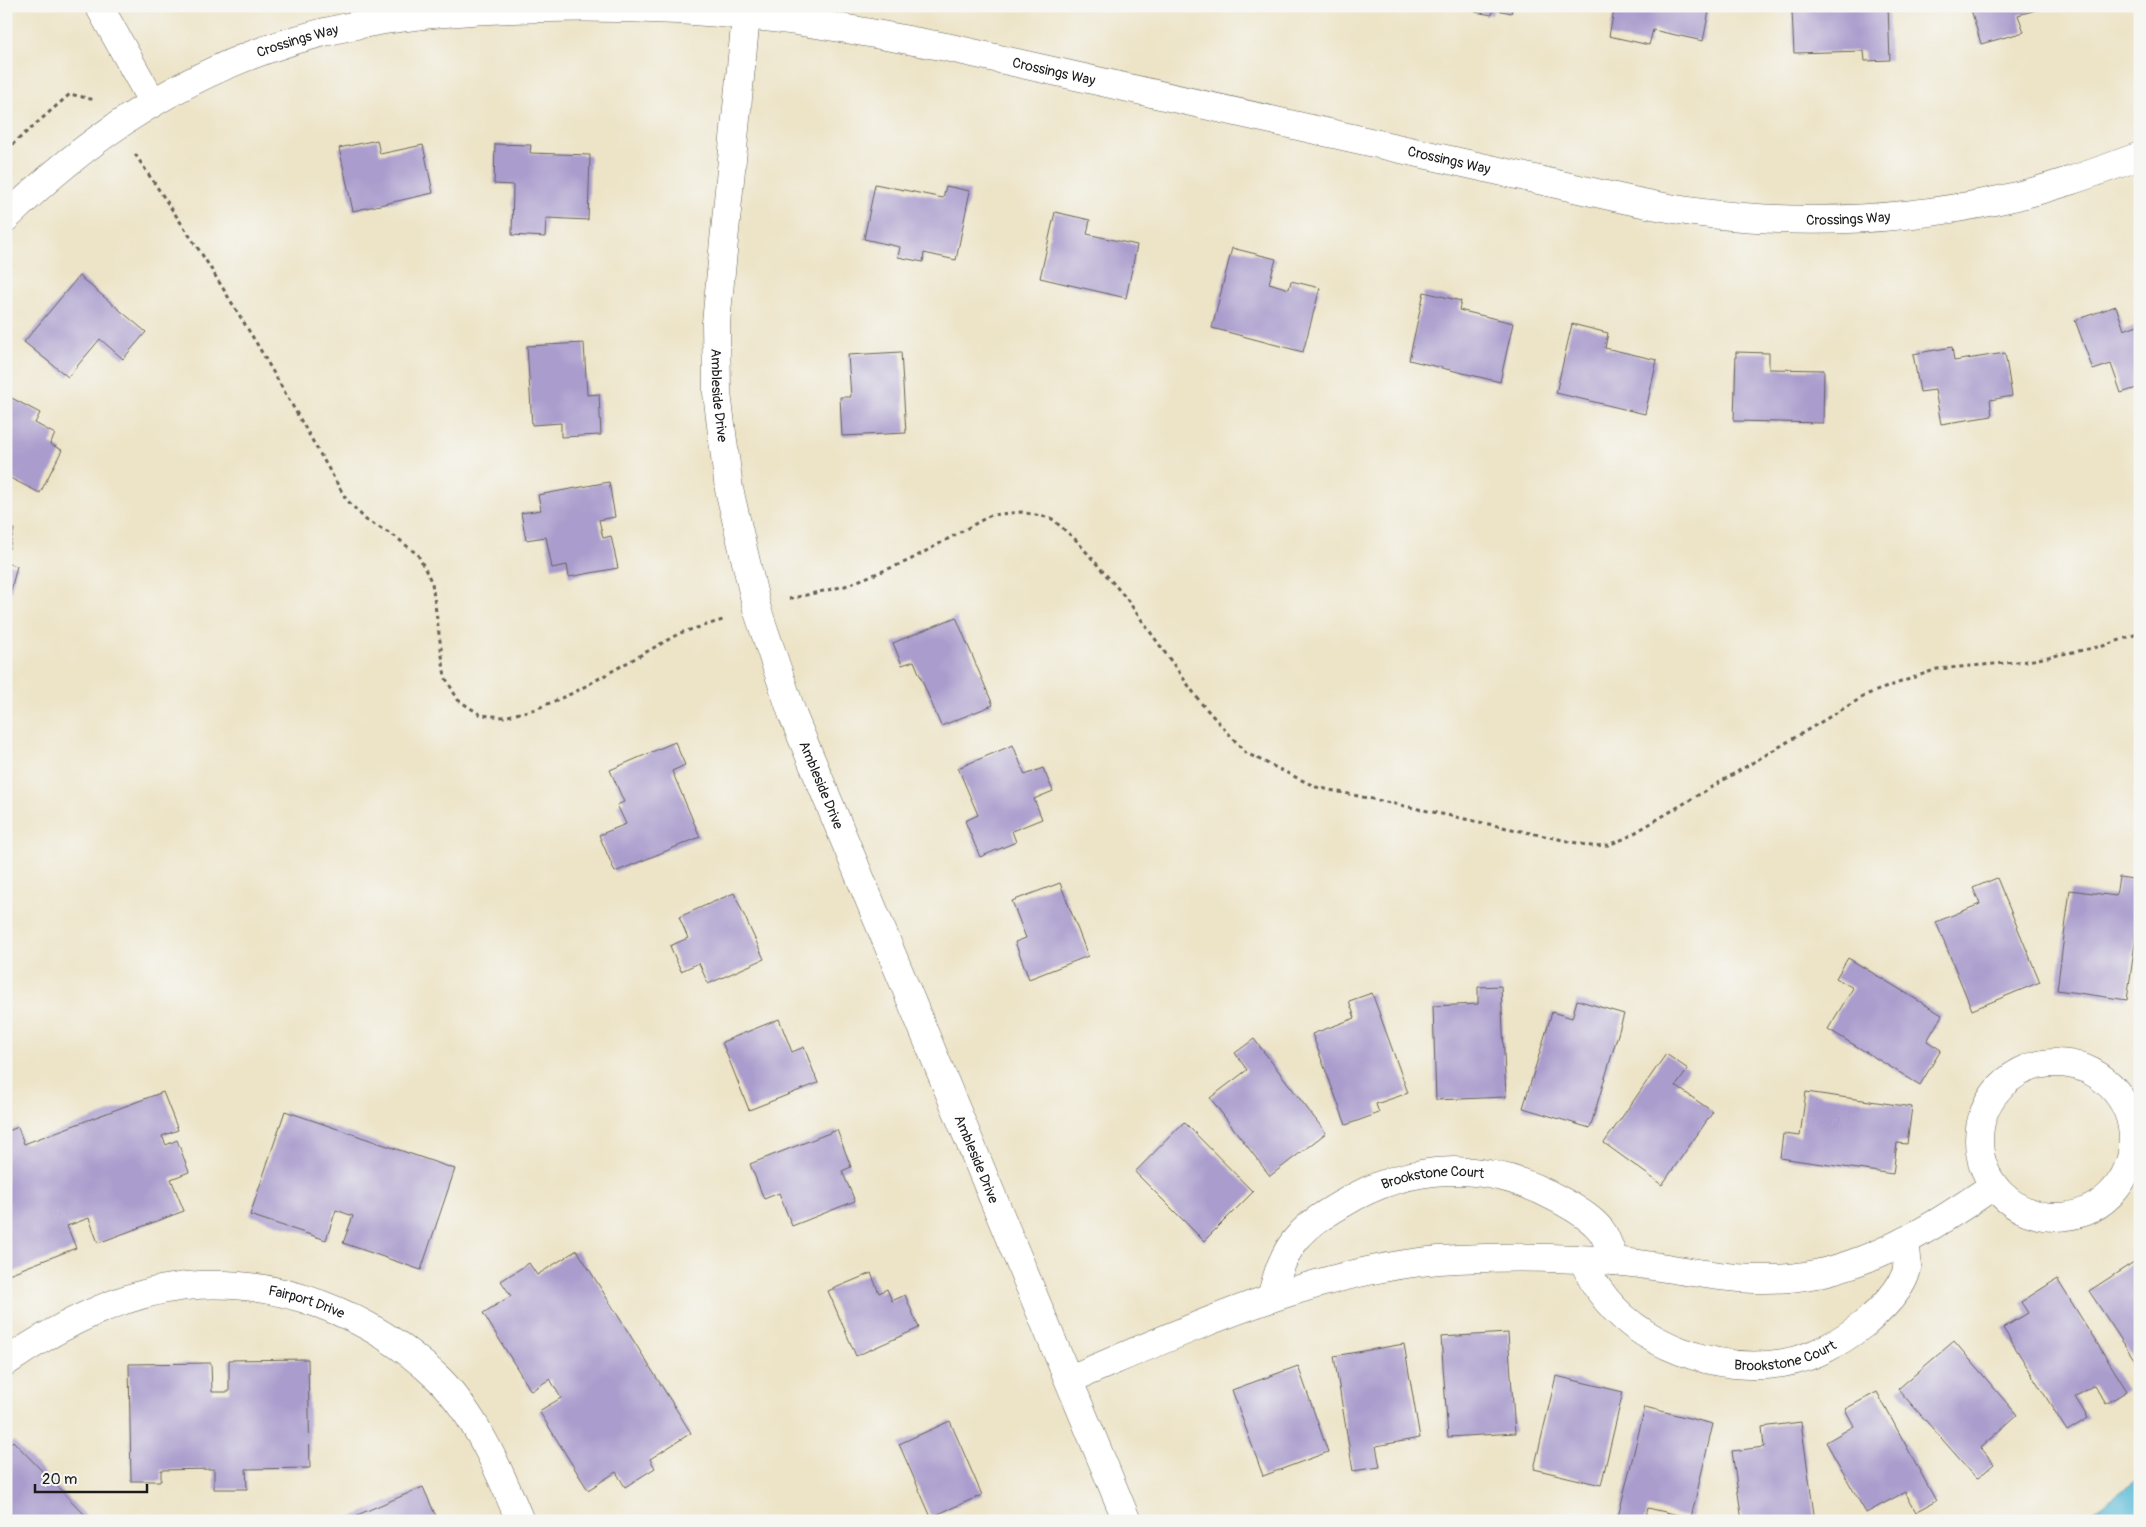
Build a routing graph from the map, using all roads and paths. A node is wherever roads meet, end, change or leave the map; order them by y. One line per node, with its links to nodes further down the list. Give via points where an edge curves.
1 (99, 6): 4 (street)
2 (746, 11): 4 (street, Crossings Way, via 595,7 463,11 389,18 329,30 264,50 209,73); 7 (street, Crossings Way, via 946,47 1618,198 1701,213 1776,220 1851,220 1926,213 2000,200 2073,180); 9 (street, Ambleside Drive, via 716,323 717,393 729,490)
3 (96, 100): 5 (path, via 70,94)
4 (153, 103): 8 (street, Crossings Way, via 74,157)
5 (6, 150)
6 (132, 151): 9 (path, via 205,259 346,499 366,520 396,537 418,555 432,583 445,677 458,700 481,715 504,717 536,709 575,692 680,633)
7 (2140, 156)
8 (6, 218)
9 (757, 609): 10 (path, via 845,586 899,565 991,515 1020,512 1051,518 1076,540 1126,598 1201,703 1246,753 1316,787 1591,846 1608,845 1626,838 1868,694 1900,681 1937,669 2047,658 2103,646); 17 (street, Ambleside Drive, via 793,716)
10 (2140, 633)
11 (1993, 1186): 11 (street, via 2006,1200 2041,1217 2060,1218 2096,1206 2124,1177 2132,1157 2133,1136 2121,1098 2096,1074 2070,1064 2030,1067 2012,1076 1996,1090 1985,1107 1979,1127 1981,1161); 12 (street)
12 (1905, 1241): 13 (street, Brookstone Court, via 1907,1269 1893,1296 1872,1318 1846,1338 1816,1354 1783,1363 1746,1365 1714,1362 1652,1338 1624,1317 1599,1291); 14 (street, via 1878,1255 1815,1274 1751,1281)
13 (1583, 1260): 14 (street); 15 (street, via 1436,1260 1372,1271)
14 (1615, 1262): 15 (street, Brookstone Court, via 1603,1232 1577,1209 1542,1190 1501,1175 1464,1170 1427,1173 1387,1181 1357,1194 1321,1218 1299,1236 1279,1268)
15 (1271, 1298): 17 (street)
16 (6, 1362): 18 (street, Fairport Drive, via 83,1317 133,1298 186,1286 246,1287 294,1296 340,1311 394,1341 439,1378 474,1424)
17 (1070, 1379): 19 (street, Ambleside Drive)
18 (520, 1521)
19 (1127, 1521)

